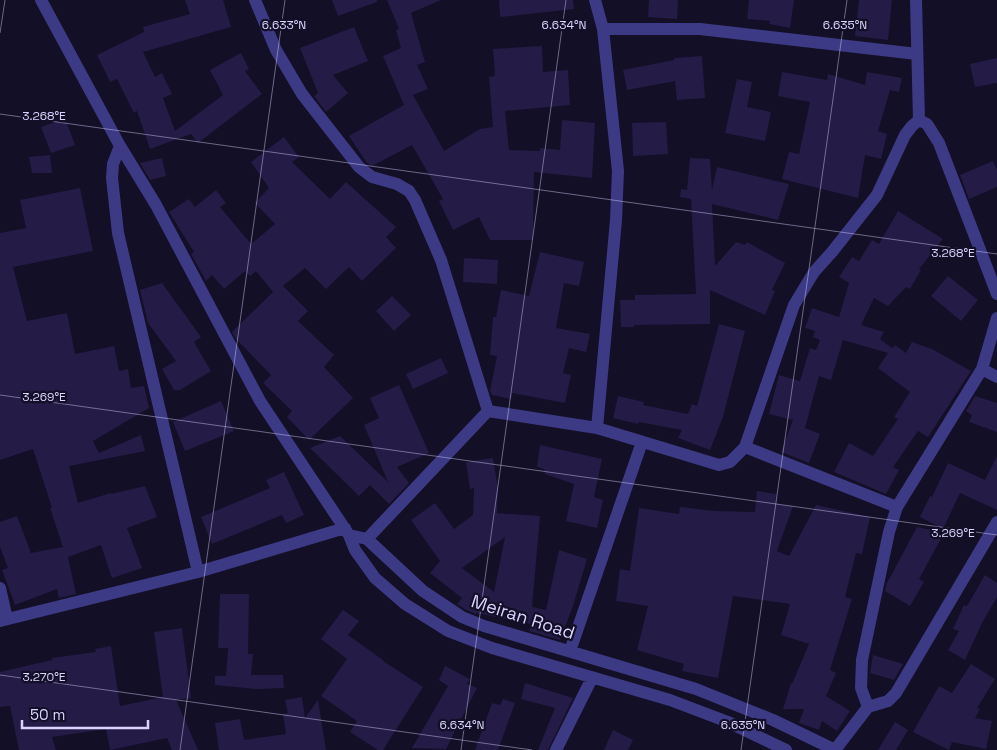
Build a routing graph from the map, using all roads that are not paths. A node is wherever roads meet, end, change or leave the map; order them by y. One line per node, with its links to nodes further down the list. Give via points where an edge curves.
1 (41, 0): 8 (street, Meiran Road)
2 (255, 0): 13 (street, via 276,50 302,94 359,167 372,177 409,191 415,200 441,260)
3 (595, 0): 5 (street)
4 (916, 0): 6 (street)
5 (603, 29): 6 (street, via 700,29); 14 (street, via 618,171)
6 (917, 54): 7 (street)
7 (919, 120): 9 (street, via 934,132 939,143); 16 (street, via 906,135 877,195 814,272 794,304)
8 (120, 146): 19 (street, Meiran Road, via 156,205 260,401); 21 (street, via 112,178 118,233)
9 (997, 294)
10 (997, 318): 11 (street)
11 (982, 369): 12 (street); 17 (street)
12 (997, 378)
13 (488, 411): 14 (street); 20 (street)
14 (597, 428): 15 (street)
15 (642, 442): 16 (street, via 719,465 730,462); 24 (street)
16 (745, 447): 17 (street)
17 (897, 507): 26 (street, via 862,660 861,688)
18 (997, 522): 26 (street, via 896,692 888,700)
19 (347, 531): 20 (street); 21 (street); 25 (street, Meiran Road, via 355,550 375,578 405,604 448,631 492,648)
20 (367, 539): 24 (street, Meiran Road, via 423,591 462,617)
21 (198, 572): 23 (street)
22 (0, 588): 23 (street)
23 (4, 620)
24 (570, 651): 29 (street, Meiran Road, via 696,688)
25 (592, 678): 27 (street); 28 (street, Meiran Road, via 678,703 728,722)
26 (868, 707): 29 (street)
27 (556, 750)
28 (786, 750)
29 (835, 750)

